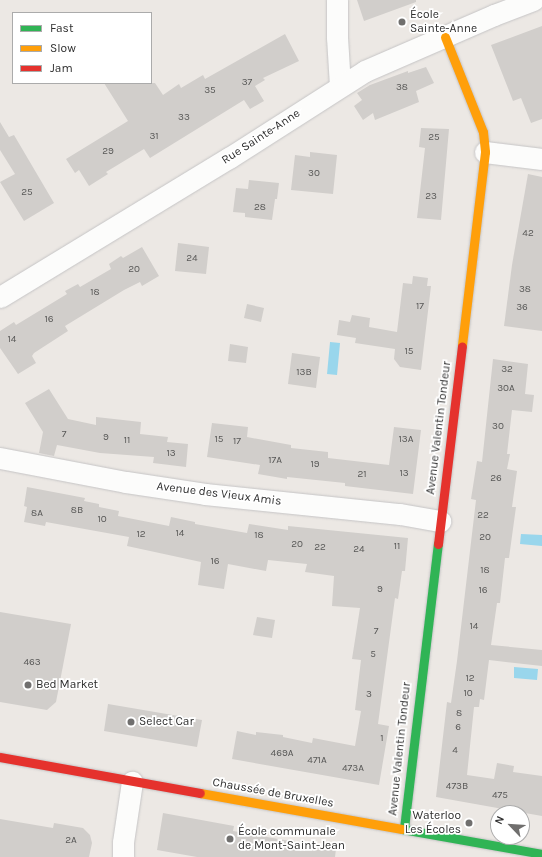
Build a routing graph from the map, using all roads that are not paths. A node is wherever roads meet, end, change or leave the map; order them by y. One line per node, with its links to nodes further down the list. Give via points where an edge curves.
1 (337, 0): 4 (street)
2 (533, 0): 3 (street, Rue Sainte-Anne)
3 (445, 37): 4 (street, Rue Sainte-Anne, via 366,71); 5 (street, Avenue Valentin Tondeur, via 483,132)
4 (340, 86): 7 (street, Rue Sainte-Anne, via 229,158)
5 (485, 152): 6 (street); 9 (street, Avenue Valentin Tondeur)
6 (542, 159)
7 (0, 297)
8 (0, 458): 9 (street, Avenue des Vieux Amis, via 205,494 400,514)
9 (440, 521): 12 (street, Avenue Valentin Tondeur)
10 (0, 757): 11 (street, Chaussée de Bruxelles)
11 (132, 782): 12 (street, Chaussée de Bruxelles); 14 (street)
12 (404, 828): 13 (street, Chaussée de Bruxelles)
13 (542, 854)
14 (123, 857)

